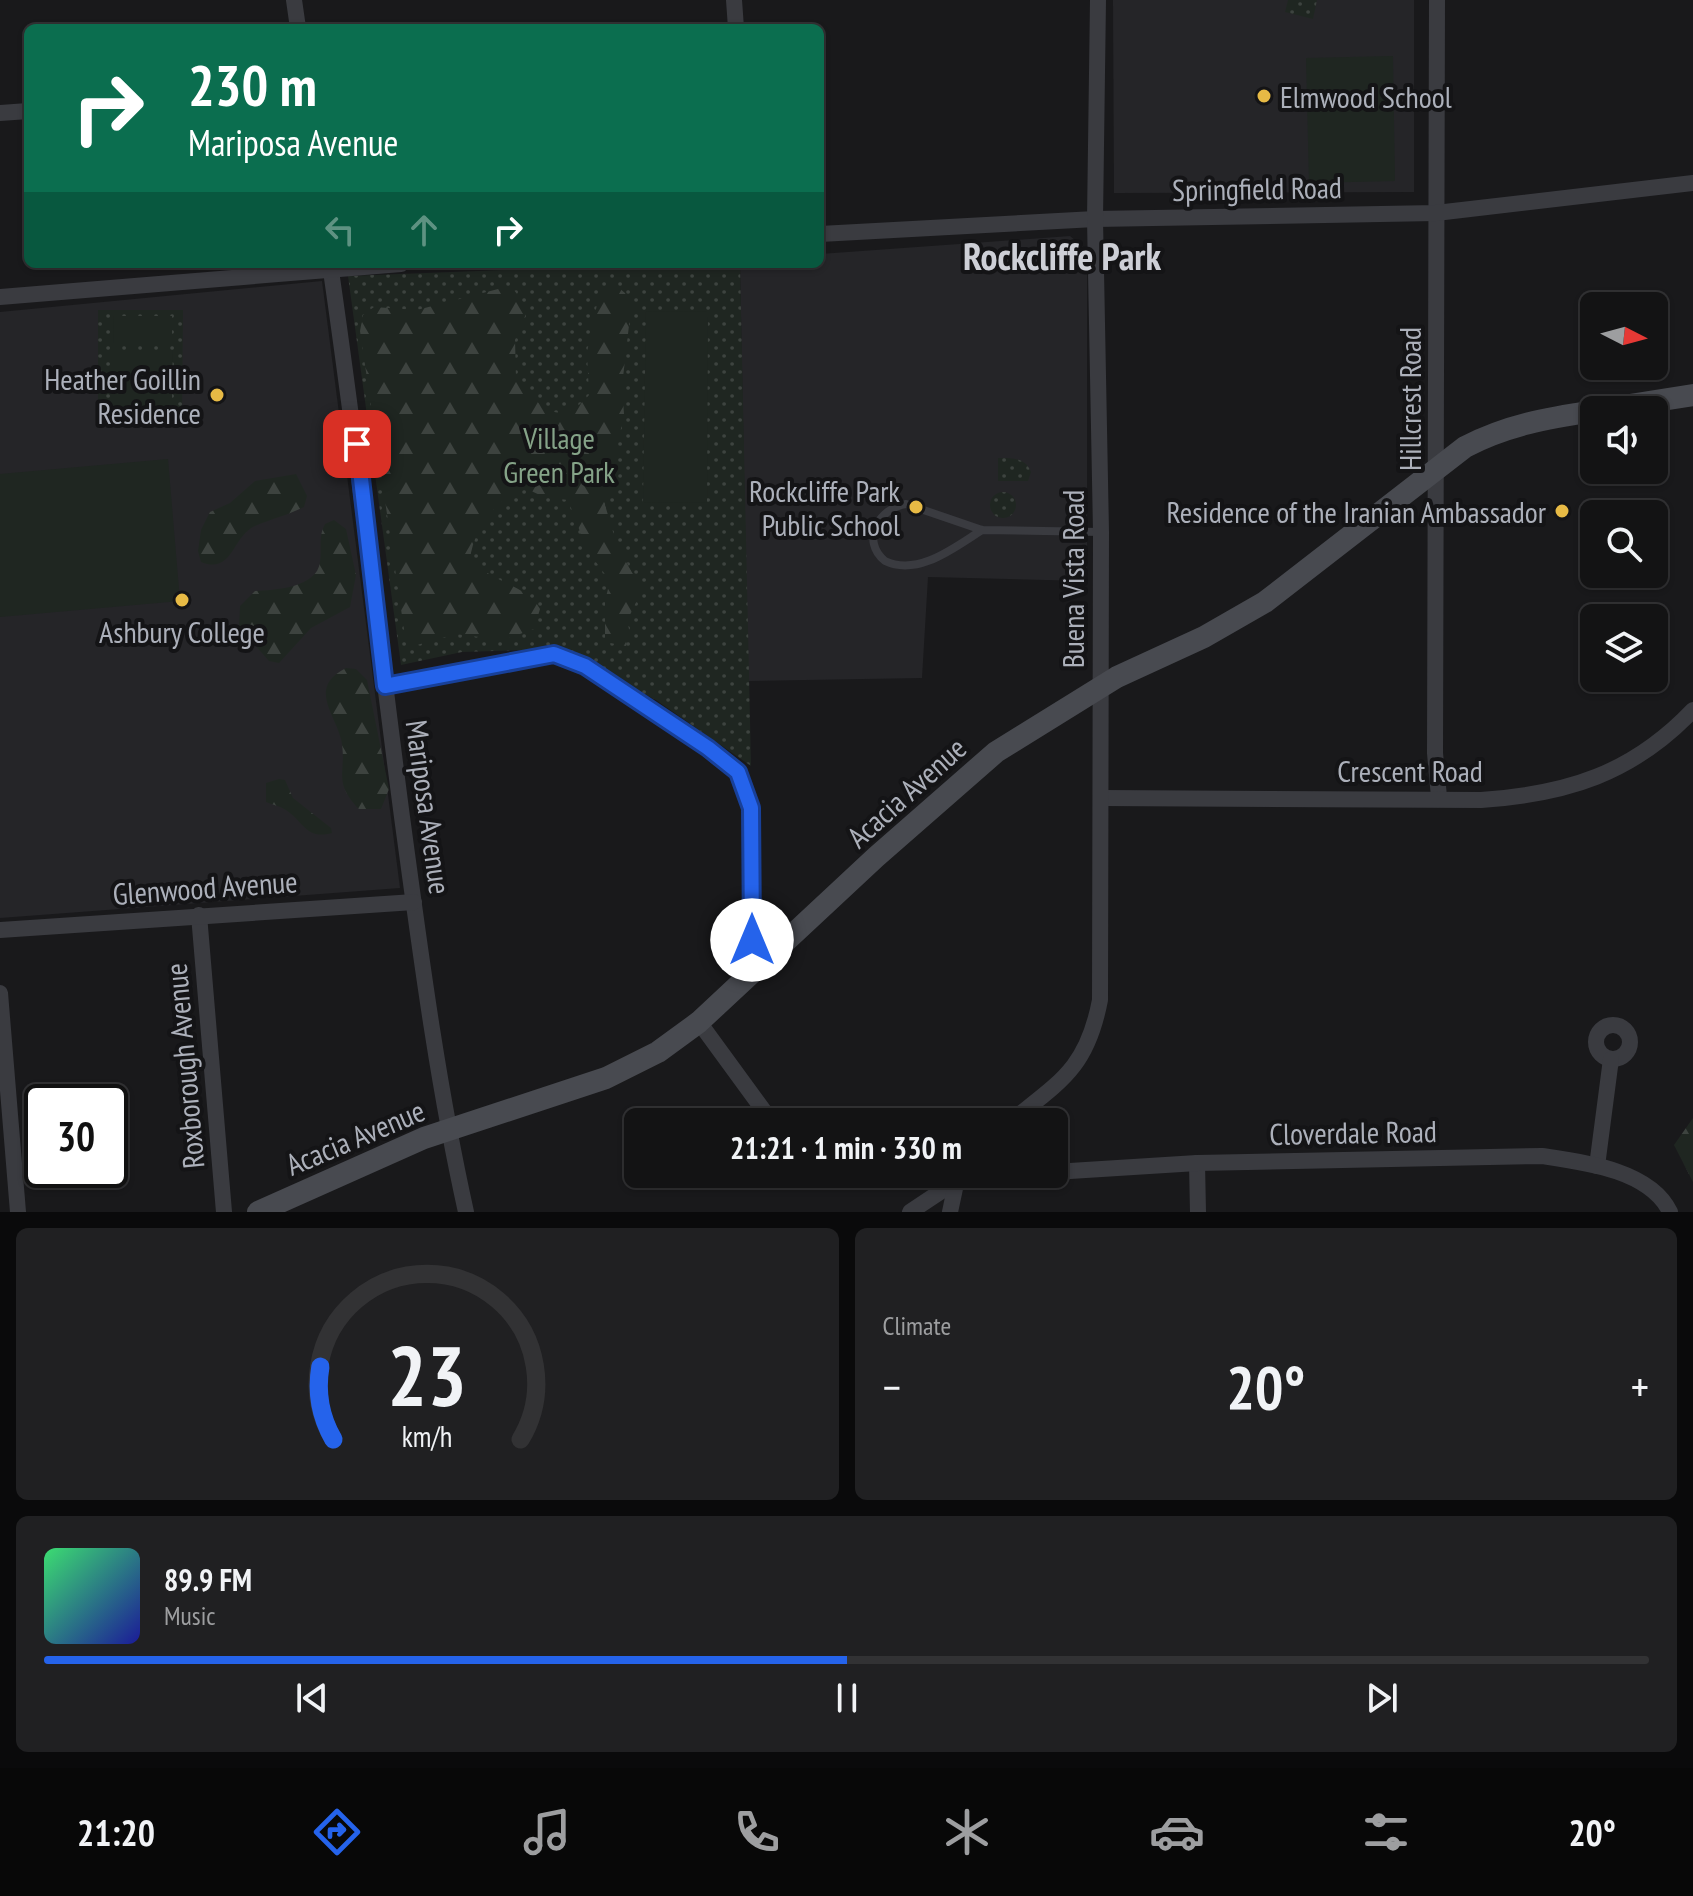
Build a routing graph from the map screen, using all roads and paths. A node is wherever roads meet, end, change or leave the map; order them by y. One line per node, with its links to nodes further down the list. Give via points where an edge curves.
1 (294, 0): 5 (street)
2 (734, 0): 6 (street)
3 (1098, 0): 11 (street, Buena Vista Road)
4 (1437, 0): 10 (street, Hillcrest Road)
5 (297, 24)
6 (736, 24)
7 (24, 111): 8 (street)
8 (0, 113)
9 (1693, 183): 10 (street, Springfield Road)
10 (1436, 213): 11 (street, Springfield Road); 19 (street, Hillcrest Road)
11 (1095, 219): 12 (street, Springfield Road); 21 (street, Buena Vista Road)
12 (824, 234)
13 (320, 268): 15 (street)
14 (331, 268): 22 (street, Mariposa Avenue)
15 (0, 297)
16 (1693, 395): 17 (street, Acacia Avenue)
17 (1668, 399)
18 (1580, 413): 19 (street, Acacia Avenue, via 1496,431)
19 (1437, 468): 23 (street, Acacia Avenue, via 1265,602); 25 (street, Hillcrest Road)
20 (982, 530): 20 (lane, via 909,567 885,561 874,545 881,516 906,504); 21 (lane)
21 (1101, 532): 23 (street, Buena Vista Road)
22 (385, 686): 27 (street, Mariposa Avenue); 30 (street, via 554,654 585,666 708,748 738,772 751,808 752,940)
23 (1101, 688): 26 (street, Buena Vista Road); 30 (street, Acacia Avenue, via 996,752)
24 (1693, 710): 25 (street, Crescent Road, via 1621,767 1585,783 1533,796)
25 (1439, 797): 26 (street, Crescent Road)
26 (1101, 798): 35 (street, Buena Vista Road, via 1100,1000 1093,1035 1082,1058)
27 (414, 902): 28 (street, Glenwood Avenue); 36 (street, Mariposa Avenue)
28 (199, 915): 29 (street, Glenwood Avenue); 43 (street, Roxborough Avenue)
29 (0, 930)
30 (763, 964): 32 (street, Acacia Avenue)
31 (0, 993): 42 (street)
32 (699, 1022): 34 (street); 36 (street, Acacia Avenue, via 631,1068)
33 (1611, 1059): 38 (street)
34 (762, 1108)
35 (1027, 1108)
36 (448, 1129): 44 (street, Acacia Avenue); 45 (street, Mariposa Avenue)
37 (1197, 1163): 38 (street, Cloverdale Road, via 1542,1156); 39 (street, Cloverdale Road); 48 (street)
38 (1597, 1166): 49 (street, Cloverdale Road, via 1648,1186)
39 (1068, 1171)
40 (944, 1188): 46 (street)
41 (956, 1188): 47 (street)
42 (18, 1212)
43 (224, 1212)
44 (258, 1212)
45 (466, 1212)
46 (910, 1212)
47 (950, 1212)
48 (1198, 1212)
49 (1670, 1212)

